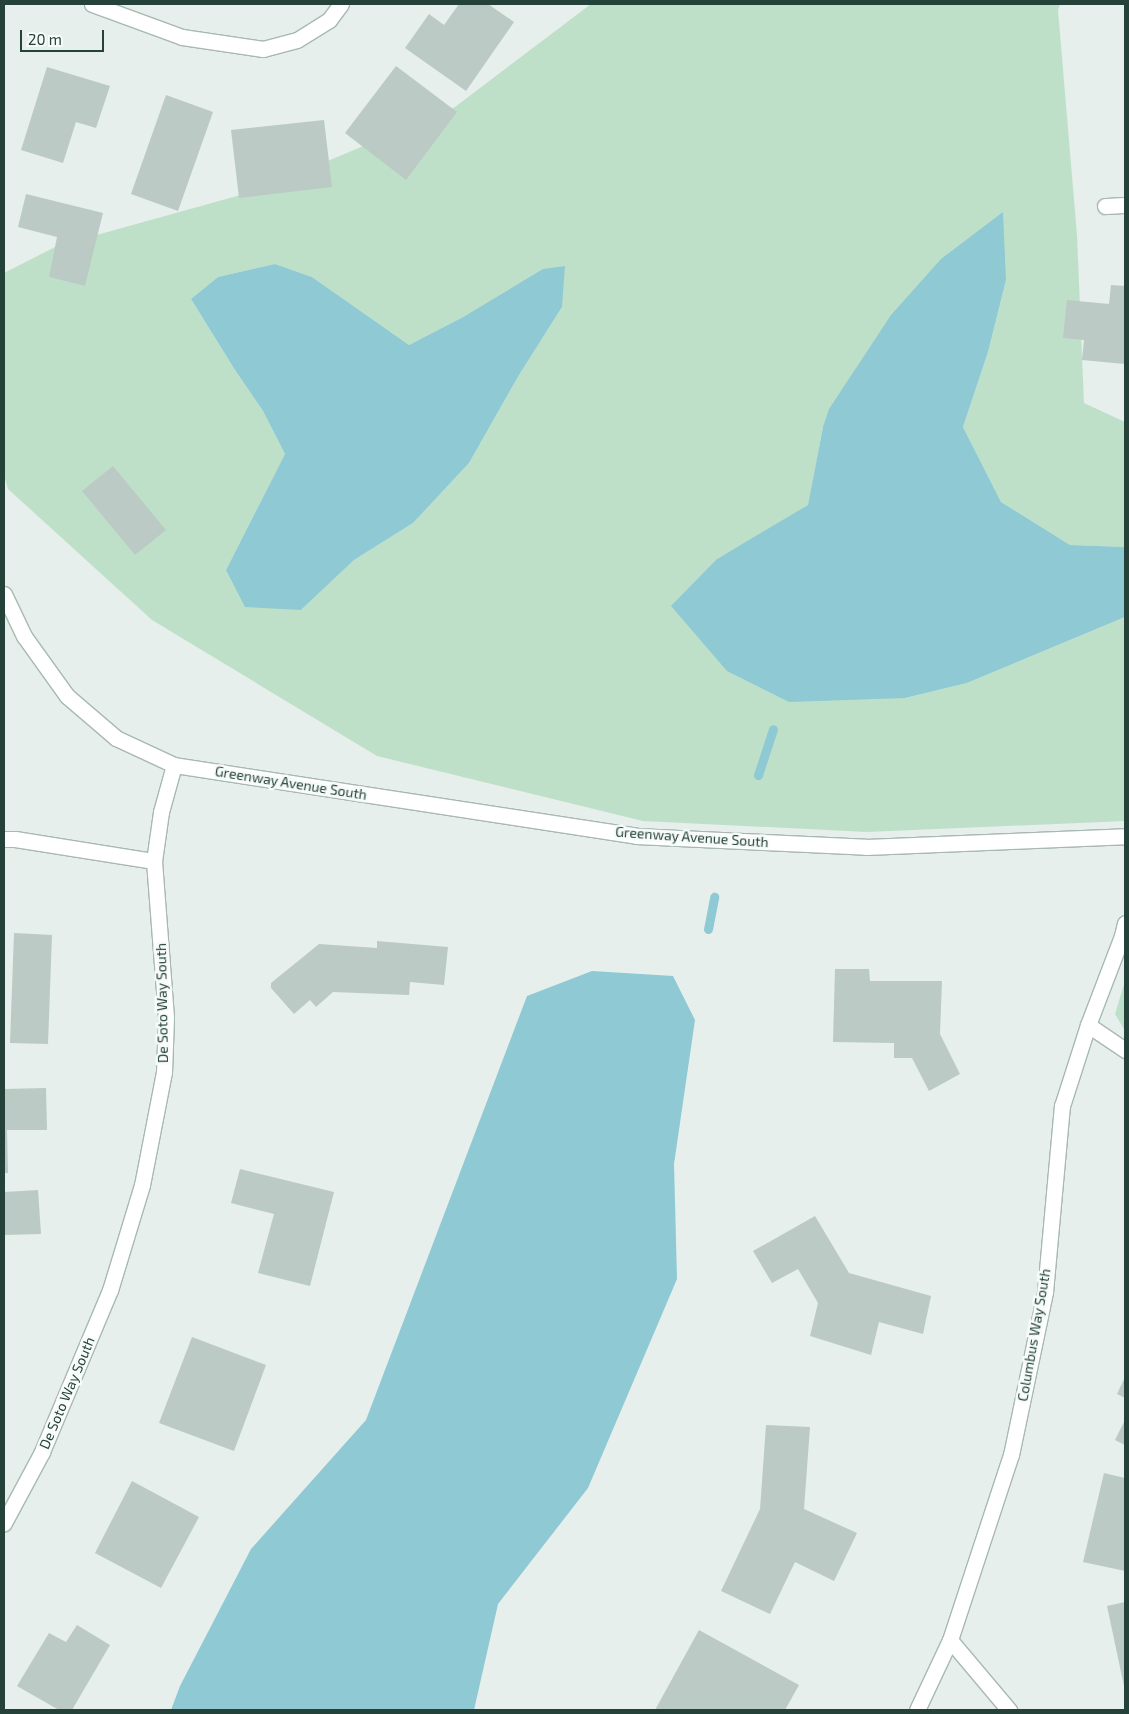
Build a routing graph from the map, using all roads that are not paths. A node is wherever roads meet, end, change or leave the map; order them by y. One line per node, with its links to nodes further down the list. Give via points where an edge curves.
1 (92, 4): 2 (street, via 182,37 263,49 297,40 329,20)
2 (341, 4)
3 (1125, 205): 4 (street)
4 (1105, 206)
5 (4, 594): 6 (street, via 24,636 67,696 116,738)
6 (174, 765): 7 (street, Greenway Avenue South, via 636,836 866,847); 9 (street, De Soto Way South, via 161,812)
7 (1125, 836)
8 (4, 839): 9 (street)
9 (154, 861): 13 (street, De Soto Way South, via 166,1018 164,1072 142,1185 110,1290 42,1452)
10 (1125, 923): 11 (street, Columbus Way South)
11 (1088, 1025): 12 (street); 14 (street, Columbus Way South, via 1062,1106 1045,1292 1011,1455)
12 (1125, 1050)
13 (5, 1520)
14 (950, 1640): 15 (street, Columbus Way South); 16 (street)
15 (917, 1710)
16 (1009, 1710)

